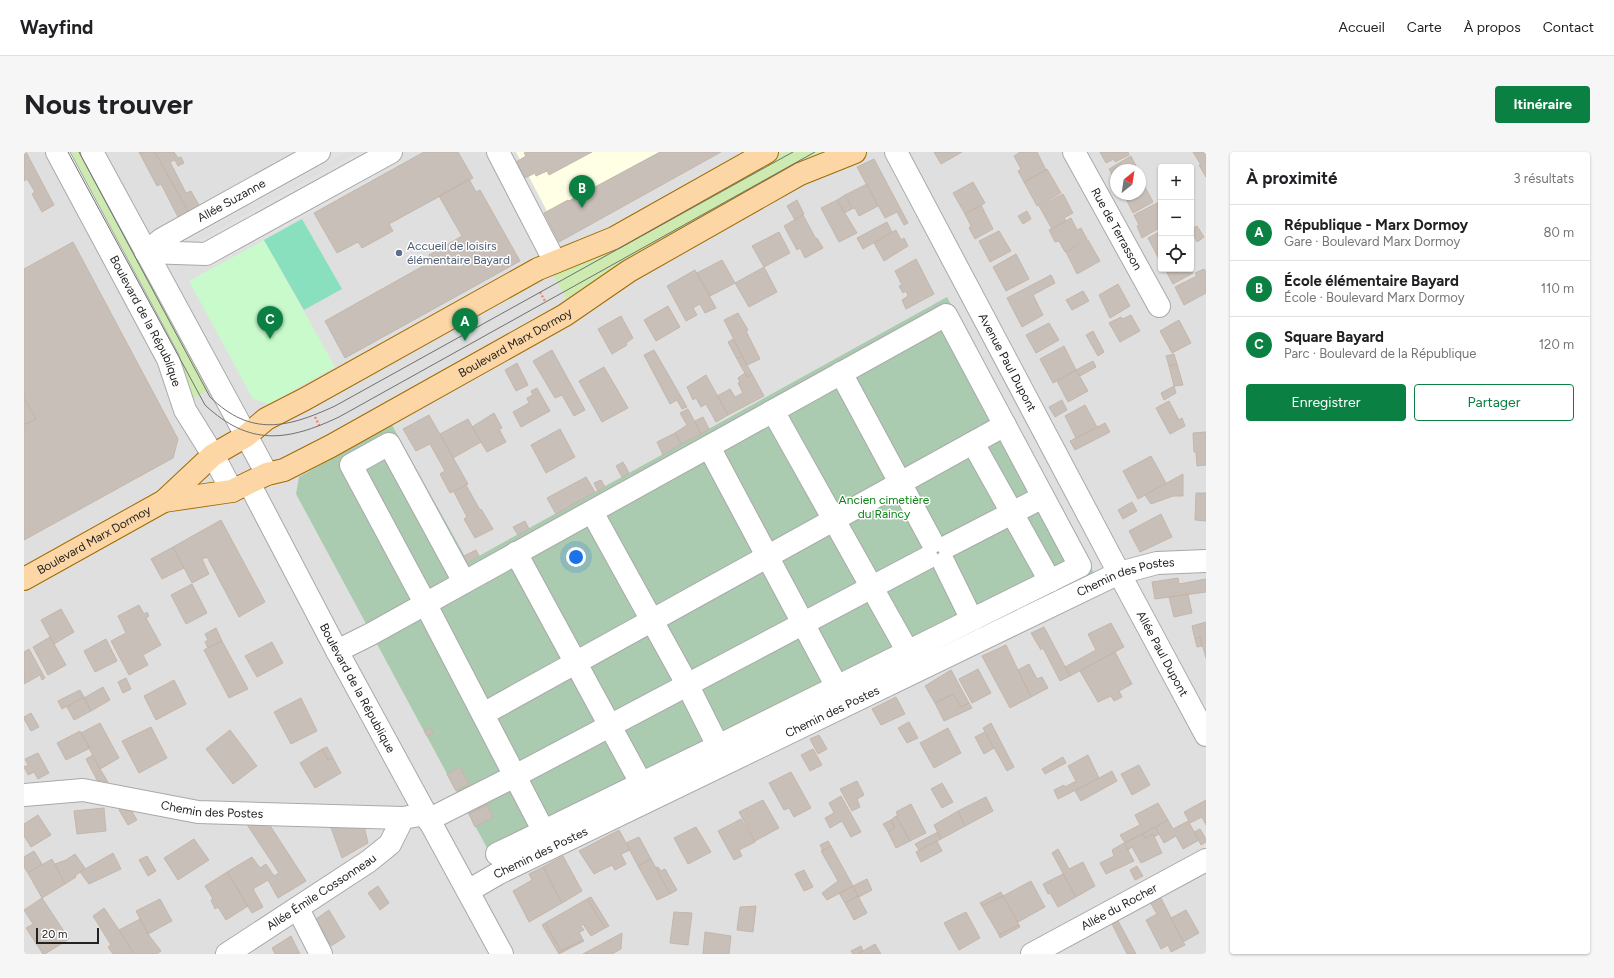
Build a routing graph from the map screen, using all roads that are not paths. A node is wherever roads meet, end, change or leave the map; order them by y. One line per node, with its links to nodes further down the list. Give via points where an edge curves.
1 (56, 152): 19 (street, Boulevard de la République, via 168,359 185,410)
2 (92, 152): 10 (street, Boulevard de la République)
3 (319, 152): 10 (street, Allée Suzanne, via 162,239)
4 (391, 152): 10 (street, via 206,254)
5 (498, 152): 11 (street)
6 (767, 152): 11 (main road, Boulevard Marx Dormoy, via 614,238)
7 (855, 152): 20 (main road, Boulevard Marx Dormoy, via 794,178 629,271 565,315 331,446 284,470)
8 (896, 152): 31 (street, Avenue Paul Dupont)
9 (1074, 152): 12 (street, Rue de Terrasson)
10 (146, 252): 16 (street, Boulevard de la République)
11 (547, 265): 16 (main road, Boulevard Marx Dormoy, via 266,419)
12 (1158, 306)
13 (841, 373): 14 (street); 15 (street, via 946,315); 21 (street)
14 (774, 410): 18 (street); 26 (street)
15 (1005, 426): 17 (street); 22 (street)
16 (246, 436): 19 (main road, Boulevard Marx Dormoy); 20 (street, Boulevard de la République)
17 (973, 443): 21 (street); 25 (street)
18 (709, 446): 24 (street); 29 (street)
19 (213, 455): 20 (street, Boulevard de la République); 23 (main road, Boulevard Marx Dormoy)
20 (249, 482): 23 (main road, Boulevard Marx Dormoy); 40 (street, Boulevard de la République)
21 (901, 483): 26 (street); 27 (street)
22 (1043, 496): 25 (street, Chemin des Postes); 33 (street, via 1080,566)
23 (164, 501): 32 (main road, Boulevard Marx Dormoy)
24 (592, 512): 28 (street); 38 (street)
25 (1012, 513): 27 (street, Chemin des Postes); 33 (street)
26 (834, 520): 29 (street); 35 (street)
27 (938, 552): 35 (street, Chemin des Postes); 37 (street)
28 (516, 553): 34 (street); 42 (street)
29 (768, 557): 38 (street); 39 (street)
30 (1206, 560): 31 (street, Chemin des Postes, via 1157,563)
31 (1119, 573): 47 (street, Allée Paul Dupont); 57 (street, Chemin des Postes, via 506,870)
32 (24, 579)
33 (1050, 581): 37 (street)
34 (464, 582): 36 (street); 36 (street, via 389,444 351,465)
35 (872, 587): 39 (street, Chemin des Postes); 41 (street)
36 (425, 603): 40 (street); 45 (street)
37 (972, 620): 41 (street)
38 (652, 621): 42 (street); 43 (street)
39 (803, 623): 43 (street, Chemin des Postes); 44 (street)
40 (337, 651): 52 (street, Boulevard de la République)
41 (908, 652): 44 (street)
42 (576, 663): 45 (street); 46 (street)
43 (687, 684): 46 (street, Chemin des Postes); 48 (street)
44 (837, 687): 48 (street)
45 (483, 714): 49 (street)
46 (610, 725): 49 (street, Chemin des Postes); 50 (street)
47 (1206, 735)
48 (718, 746): 50 (street)
49 (515, 776): 52 (street, Chemin des Postes); 54 (street)
50 (641, 783): 54 (street)
51 (24, 795): 53 (street, Chemin des Postes, via 83,790 198,812)
52 (427, 817): 53 (street, Chemin des Postes); 57 (street, Boulevard de la République)
53 (403, 818): 58 (street, Allée Émile Cossonneau, via 390,844 369,862)
54 (543, 830): 55 (street)
55 (496, 854)
56 (1206, 860): 63 (street, Allée du Rocher)
57 (468, 891): 62 (street, Boulevard de la République)
58 (298, 908): 59 (street, Allée Émile Cossonneau); 61 (street)
59 (247, 948): 60 (street, Allée Émile Cossonneau)
60 (227, 954)
61 (321, 954)
62 (502, 954)
63 (1032, 954)

